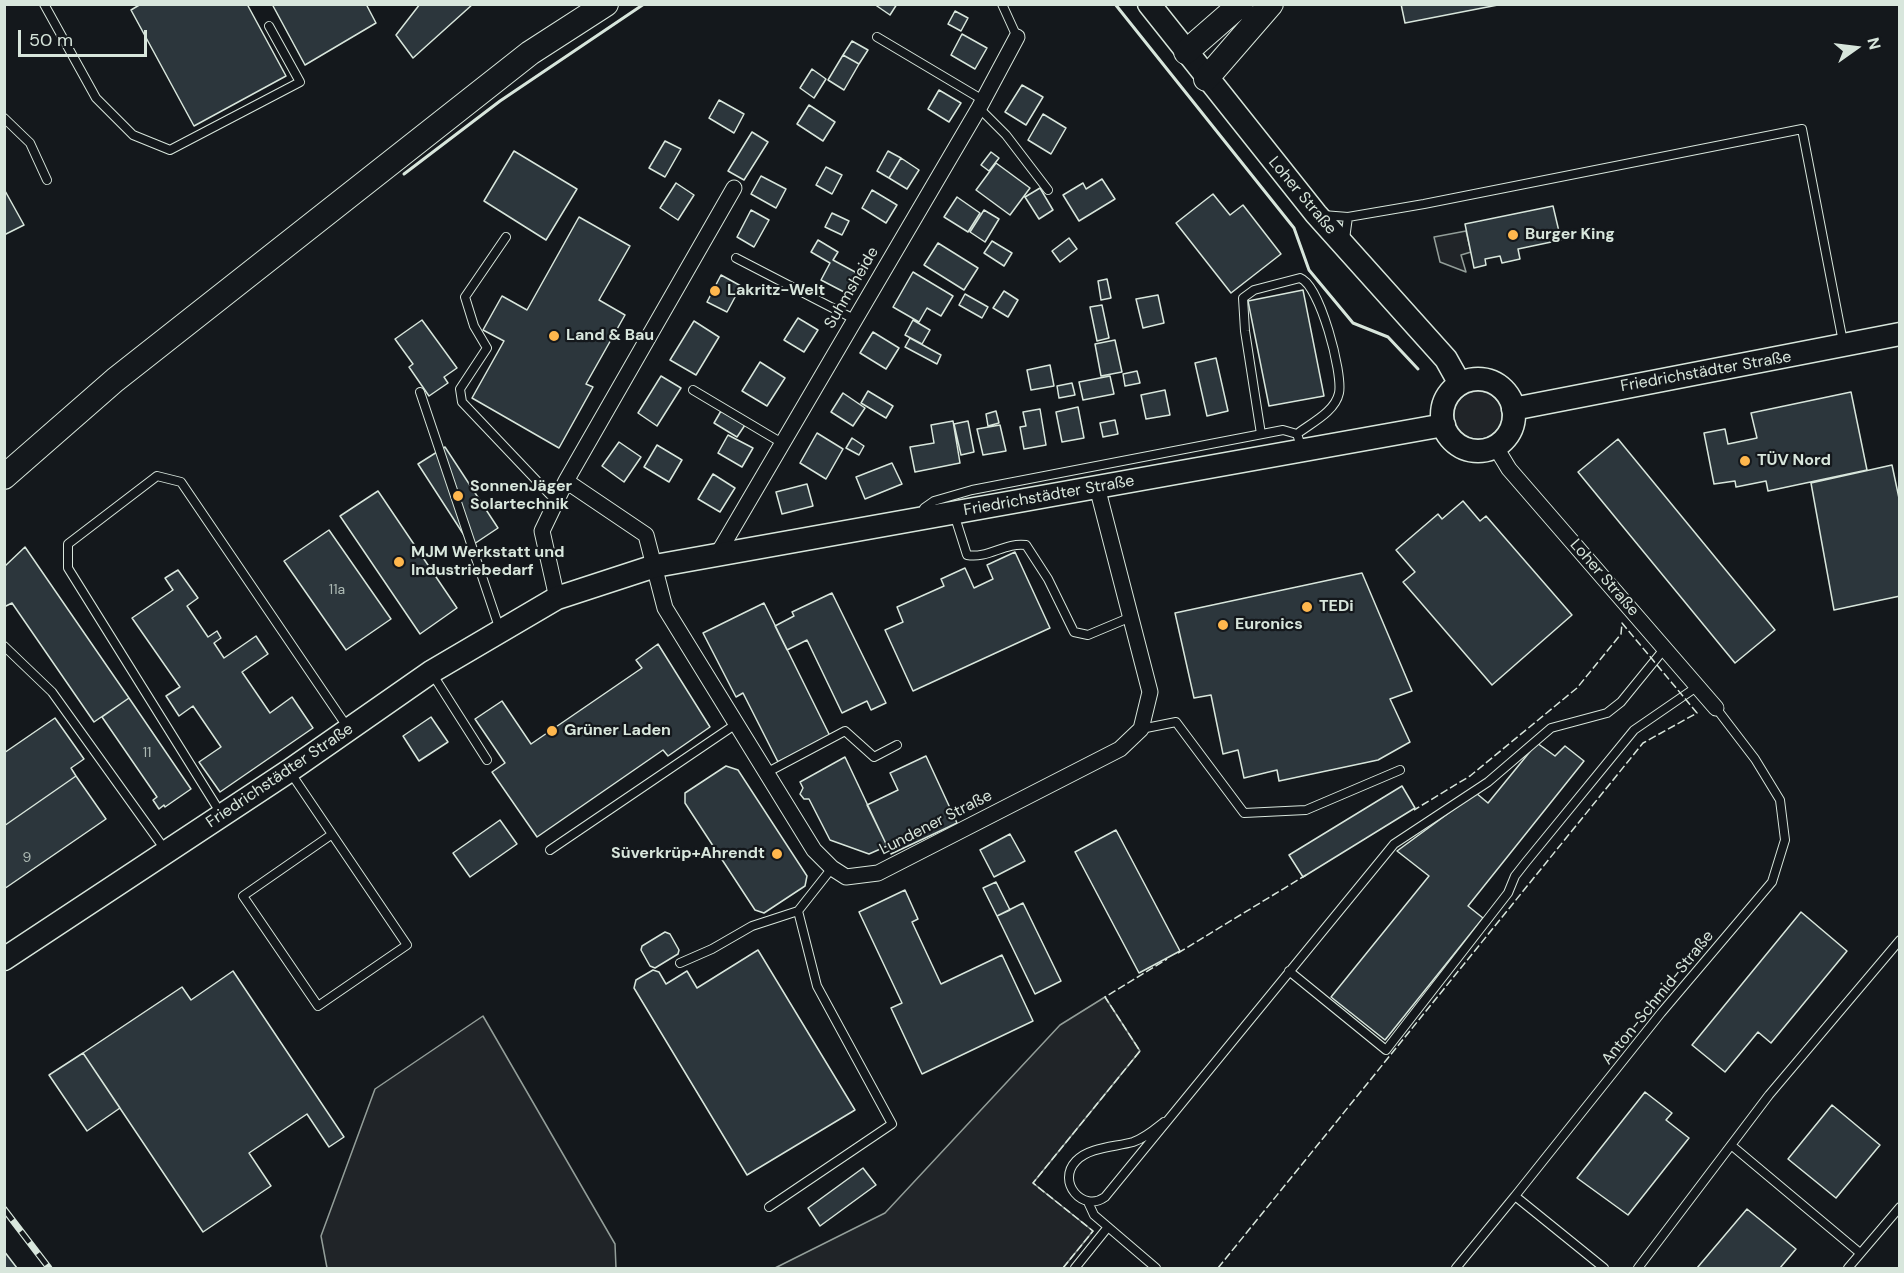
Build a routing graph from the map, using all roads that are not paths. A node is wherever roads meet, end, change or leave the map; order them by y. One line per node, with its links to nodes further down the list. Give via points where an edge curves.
1 (44, 4): 8 (lane, via 96,98 133,135 170,150 300,82)
2 (576, 4): 12 (main road)
3 (606, 4): 12 (main road)
4 (1002, 4): 10 (lane)
5 (1149, 4): 11 (street, Loher Straße)
6 (1241, 4): 11 (main road)
7 (1271, 4): 13 (main road)
8 (269, 26)
9 (877, 37): 14 (lane)
10 (1017, 37): 14 (street, Suhmsheide)
11 (1186, 52): 13 (street, Loher Straße)
12 (530, 53): 36 (main road, via 116,380)
13 (1206, 79): 19 (street, Loher Straße)
14 (981, 104): 18 (lane); 24 (street, Suhmsheide)
15 (4, 118): 16 (lane, via 30,143)
16 (47, 180)
17 (734, 188): 37 (street)
18 (1048, 190)
19 (1316, 214): 20 (lane); 22 (street, Loher Straße)
20 (1348, 217): 22 (lane, via 1344,234); 26 (lane, via 1802,129)
21 (506, 237): 39 (lane, via 465,297 474,326 487,348 460,388 462,402)
22 (1347, 250): 27 (street, Loher Straße, via 1446,359)
23 (736, 258): 24 (lane)
24 (854, 320): 34 (street, Suhmsheide)
25 (1899, 334): 26 (street, Friedrichstädter Straße)
26 (1844, 346): 30 (street, Friedrichstädter Straße)
27 (1460, 384): 30 (street, via 1474,380 1496,384); 31 (street, via 1444,405)
28 (693, 390): 34 (lane)
29 (420, 392): 46 (lane)
30 (1513, 409): 35 (street, via 1512,426)
31 (1444, 425): 33 (street, Friedrichstädter Straße); 35 (street, via 1450,438 1461,447 1474,451)
32 (1261, 434): 33 (lane, via 1287,430); 33 (lane, via 1243,298 1254,290 1300,278 1312,287 1323,314 1340,386 1335,404); 41 (lane, via 957,493 928,504 924,508)
33 (1300, 442): 38 (street, Friedrichstädter Straße)
34 (782, 443): 42 (street, Suhmsheide)
35 (1495, 446): 48 (street, Loher Straße, via 1509,469)
36 (4, 477)
37 (566, 480): 39 (street); 43 (street, via 646,535)
38 (1097, 487): 40 (street, Friedrichstädter Straße); 45 (street)
39 (556, 501): 44 (street, via 542,531)
40 (954, 513): 41 (street, Friedrichstädter Straße); 45 (lane, via 967,555 978,557 1014,543 1026,545 1074,632 1088,635)
41 (925, 518): 42 (street, Friedrichstädter Straße)
42 (717, 555): 43 (street, Friedrichstädter Straße)
43 (655, 566): 44 (street, Friedrichstädter Straße); 52 (street, via 664,608)
44 (557, 597): 46 (street, Friedrichstädter Straße)
45 (1131, 617): 53 (street, via 1150,692)
46 (500, 631): 49 (street, Friedrichstädter Straße)
47 (4, 646): 63 (lane, via 52,692)
48 (1665, 648): 50 (street, Loher Straße); 69 (lane, via 1621,702 1607,713 1551,728 1488,782 1394,844)
49 (431, 672): 54 (street, Friedrichstädter Straße); 56 (lane)
50 (1698, 686): 51 (street, Loher Straße); 69 (lane, via 1648,720 1623,743 1515,876 1508,893 1386,1050)
51 (1716, 708): 72 (lane, Anton-Schmid-Straße, via 1780,800 1785,840 1772,882)
52 (736, 724): 59 (street); 62 (lane)
53 (1141, 729): 57 (lane, via 1176,722 1244,813 1306,810); 64 (street, Lundener Straße, via 1120,749 878,873 846,877)
54 (348, 730): 58 (street, Friedrichstädter Straße); 60 (lane, via 181,482 157,476 68,544 68,568)
55 (897, 746): 59 (lane, via 874,757 845,731)
56 (487, 760)
57 (1400, 770)
58 (289, 771): 60 (street, Friedrichstädter Straße); 61 (lane)
59 (766, 773): 64 (street, via 814,850)
60 (222, 815): 63 (street, Friedrichstädter Straße)
61 (331, 835): 61 (lane, via 407,945 318,1006 243,897)
62 (550, 850)
63 (166, 852): 67 (street, Friedrichstädter Straße)
64 (832, 868): 65 (lane)
65 (798, 911): 68 (lane, via 752,926 712,950); 74 (lane, via 817,986 892,1124)
66 (1899, 940): 71 (lane)
67 (4, 959)
68 (680, 963)
69 (1288, 971): 70 (lane)
70 (1164, 1122): 73 (lane, via 1105,1197); 73 (lane, via 1146,1137 1078,1159 1068,1170 1067,1178 1072,1189)
71 (1731, 1145): 77 (lane); 82 (lane)
72 (1515, 1196): 80 (lane, Anton-Schmid-Straße); 81 (lane)
73 (1088, 1202): 76 (lane, via 1094,1215)
74 (769, 1207)
75 (1899, 1207): 77 (lane)
76 (1108, 1227): 78 (lane); 79 (lane)
77 (1860, 1253): 83 (lane)
78 (1075, 1269)
79 (1156, 1269)
80 (1456, 1269)
81 (1604, 1269)
82 (1638, 1269)
83 (1848, 1269)

